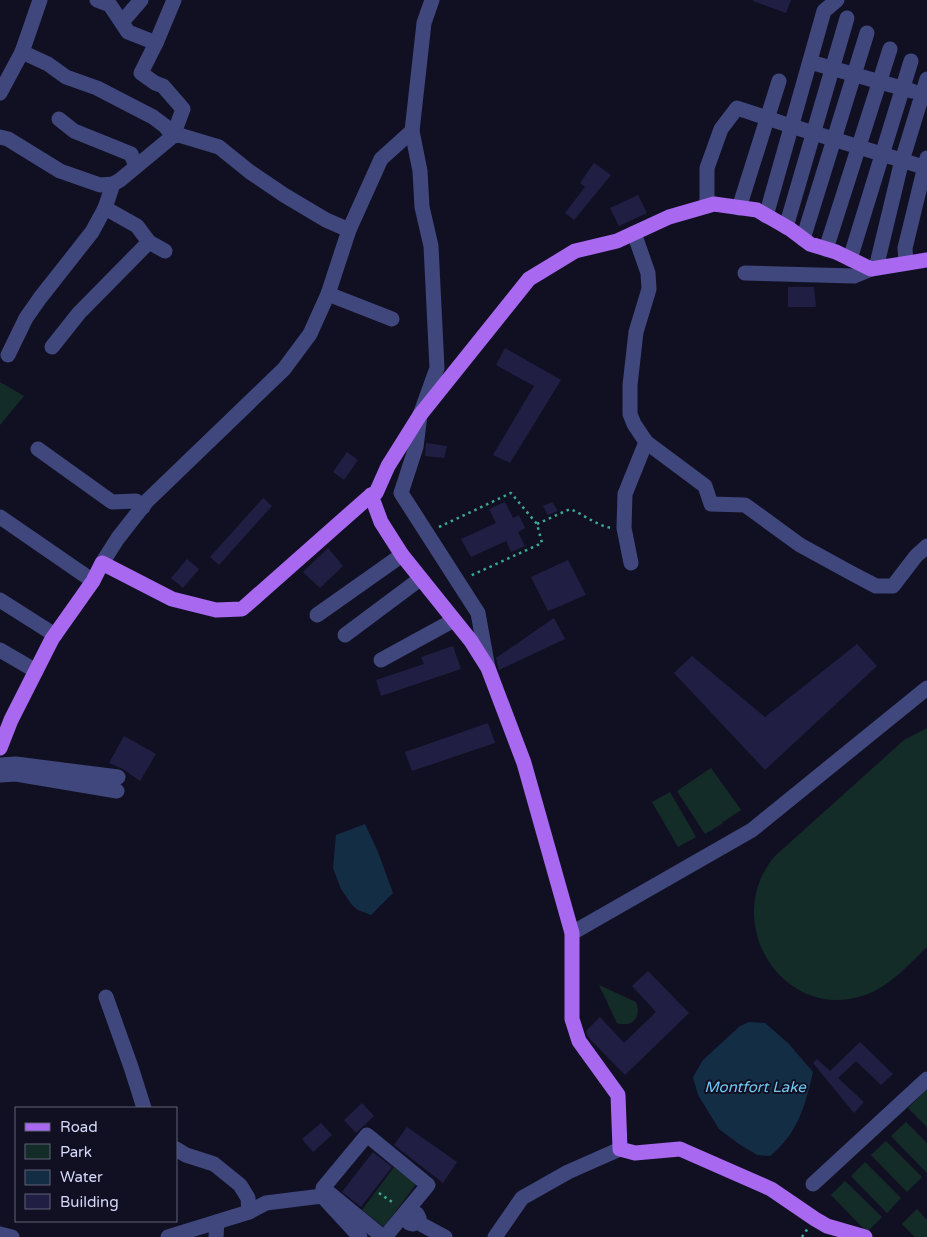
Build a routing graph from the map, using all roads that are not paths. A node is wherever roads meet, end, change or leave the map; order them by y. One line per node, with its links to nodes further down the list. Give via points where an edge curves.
1 (40, 0): 12 (street)
2 (97, 0): 8 (street, via 110,4)
3 (141, 0): 8 (street)
4 (174, 0): 10 (street)
5 (432, 0): 26 (street, via 424,23)
6 (838, 0): 14 (street, via 824,11)
7 (847, 18): 15 (street)
8 (122, 22): 10 (street, via 128,32)
9 (867, 33): 16 (street)
10 (156, 43): 28 (street, via 141,73 163,86 184,109)
11 (890, 50): 19 (street)
12 (22, 52): 21 (street); 28 (street, via 66,77 97,88 153,117)
13 (911, 61): 20 (street)
14 (810, 62): 15 (street); 25 (street)
15 (832, 68): 16 (street); 27 (street)
16 (854, 74): 19 (street); 30 (street)
17 (927, 79): 22 (street)
18 (779, 81): 23 (street)
19 (880, 82): 20 (street); 31 (street)
20 (902, 88): 22 (street); 32 (street)
21 (0, 93)
22 (925, 95): 33 (street)
23 (767, 118): 25 (street); 37 (street, via 737,108 721,128 707,168); 39 (street)
24 (59, 119): 35 (street, via 74,131 131,154)
25 (792, 126): 27 (street); 40 (street)
26 (412, 131): 42 (street, via 381,159); 57 (street, via 420,171 422,207 431,246 437,368)
27 (813, 133): 30 (street); 41 (street)
28 (173, 136): 35 (street); 42 (street, via 219,147 284,195)
29 (0, 137): 36 (street, via 60,171 100,185)
30 (834, 140): 31 (street); 44 (street)
31 (859, 147): 32 (street); 46 (street)
32 (882, 154): 33 (street); 48 (street)
33 (902, 160): 34 (street); 51 (street)
34 (926, 164): 50 (street, via 905,248)
35 (136, 166): 36 (street)
36 (113, 184): 38 (street)
37 (706, 206): 39 (main road); 43 (main road, via 669,217)
38 (105, 208): 45 (street, via 137,226); 56 (street, via 92,232 26,318)
39 (739, 208): 40 (main road, via 756,210)
40 (766, 216): 41 (main road)
41 (786, 226): 44 (main road)
42 (349, 230): 53 (street)
43 (634, 233): 57 (main road, via 617,241 575,251 529,279); 58 (street, via 648,273 649,290 636,332 630,414)
44 (803, 239): 46 (main road)
45 (149, 242): 47 (street); 55 (street, via 79,313)
46 (826, 249): 48 (main road)
47 (166, 251)
48 (850, 259): 51 (main road)
49 (927, 260): 50 (main road)
50 (906, 263): 51 (main road)
51 (873, 268): 52 (street, via 854,276)
52 (745, 273)
53 (328, 294): 54 (street); 61 (street, via 310,334 284,369)
54 (392, 319)
55 (52, 347)
56 (8, 355)
57 (420, 414): 60 (main road, via 388,466 376,493); 76 (street, via 416,447 401,493 478,614)
58 (646, 442): 63 (street, via 705,486 712,504 744,505 800,545 876,586 893,586); 66 (street, via 625,494 624,528)
59 (38, 449): 61 (street, via 112,502 136,501)
60 (371, 495): 64 (main road, via 381,522); 65 (main road, via 242,609 216,610 172,599)
61 (143, 507): 65 (street)
62 (0, 517): 68 (street)
63 (927, 546)
64 (402, 555): 67 (main road); 70 (street)
65 (102, 563): 68 (main road)
66 (631, 563)
67 (420, 579): 71 (main road); 73 (street)
68 (92, 581): 72 (main road)
69 (0, 600): 72 (street)
70 (317, 615)
71 (454, 620): 75 (street); 76 (main road)
72 (55, 635): 77 (main road)
73 (344, 635)
74 (0, 650): 77 (street)
75 (381, 660)
76 (488, 668): 82 (main road, via 524,763)
77 (36, 671): 79 (main road)
78 (927, 688): 82 (street, via 752,830)
79 (0, 748)
80 (0, 764): 81 (street, via 16,764 117,784)
81 (0, 775)
82 (572, 933): 87 (main road, via 572,1019 579,1042 618,1095)
83 (106, 997): 85 (street)
84 (927, 1079): 88 (street)
85 (144, 1107)
86 (178, 1149): 89 (street, via 214,1164 240,1185 248,1198)
87 (620, 1149): 98 (street, via 568,1172 522,1198); 99 (main road, via 635,1153 680,1149 771,1189 828,1226)
88 (813, 1184)
89 (249, 1212): 91 (street); 95 (street, via 266,1203 322,1196)
90 (410, 1216): 96 (street); 96 (street, via 428,1185 367,1135 323,1188); 97 (street)
91 (216, 1229): 94 (street)
92 (0, 1234): 93 (street)
93 (12, 1237)
94 (168, 1237)
95 (360, 1237)
96 (384, 1237)
97 (445, 1237)
98 (495, 1237)
99 (864, 1237)

